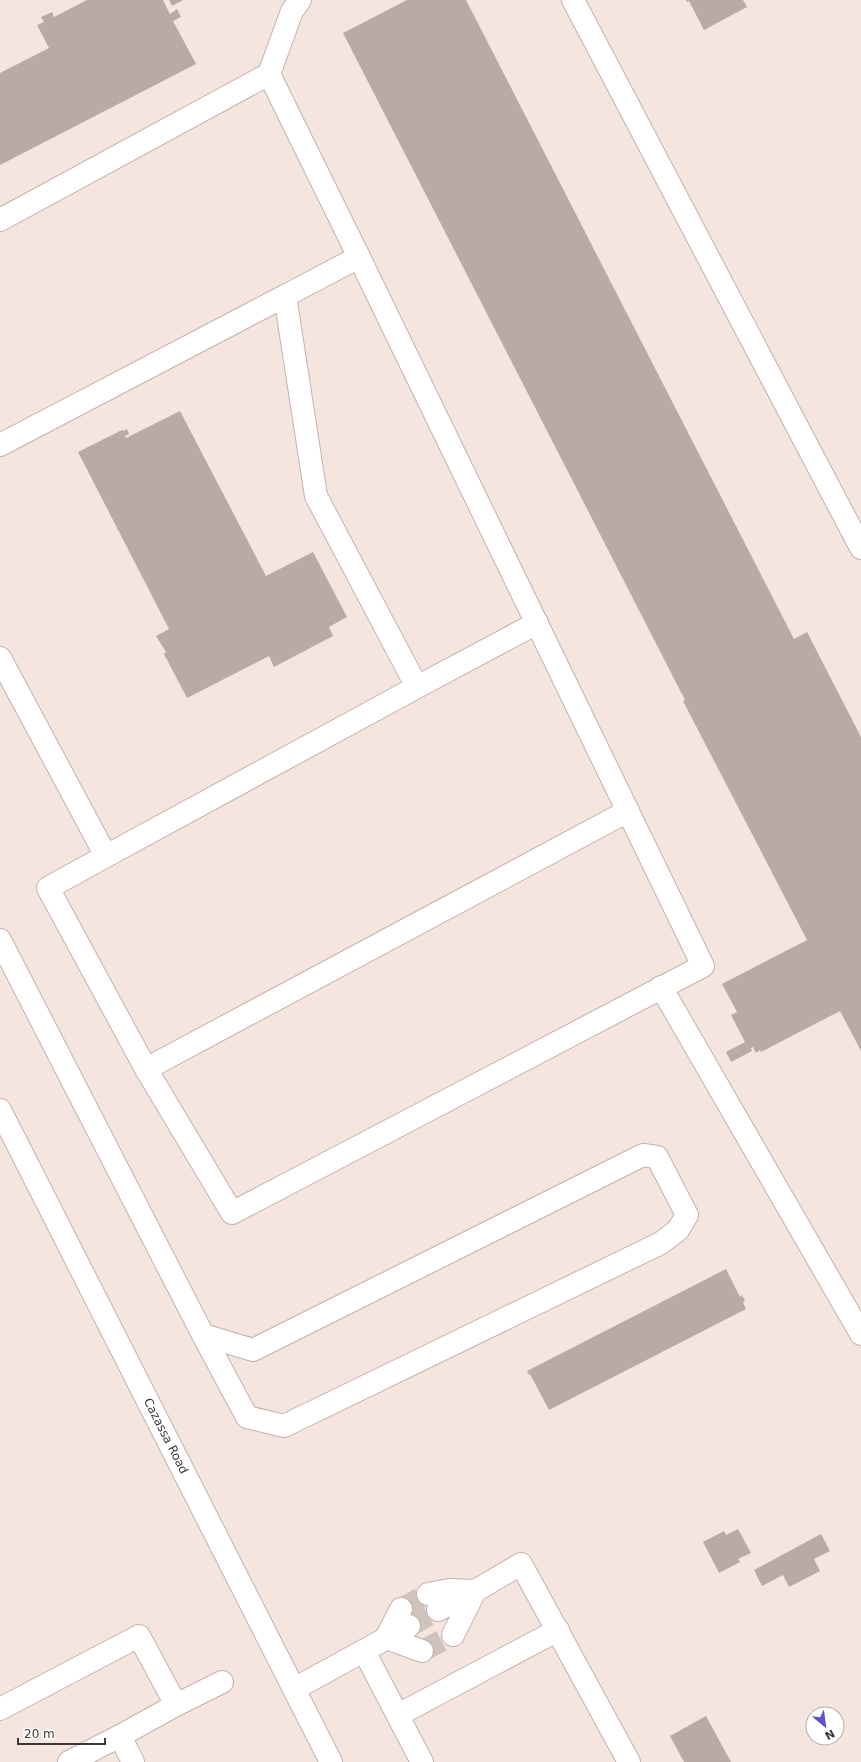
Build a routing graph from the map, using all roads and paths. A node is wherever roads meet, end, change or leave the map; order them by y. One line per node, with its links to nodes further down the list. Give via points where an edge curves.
1 (300, 0): 3 (street, via 292,11)
2 (573, 0): 8 (street)
3 (269, 74): 4 (street); 5 (street)
4 (0, 220)
5 (359, 257): 6 (street); 9 (street)
6 (285, 296): 7 (street); 11 (street, via 316,496)
7 (0, 445)
8 (861, 548)
9 (537, 623): 11 (street); 12 (street)
10 (0, 658): 13 (street)
11 (417, 687): 13 (street)
12 (628, 811): 15 (street, via 703,966); 16 (street)
13 (106, 856): 16 (street, via 48,888)
14 (0, 940): 19 (street)
15 (661, 987): 16 (street, via 232,1213); 18 (street)
16 (146, 1069)
17 (0, 1110): 29 (street, Cazassa Road)
18 (861, 1334)
19 (203, 1335): 19 (street, via 253,1350 643,1155 657,1157 687,1215 678,1230 661,1243 284,1426 247,1417)
20 (475, 1591): 21 (street); 23 (street, via 521,1564); 24 (street)
21 (433, 1602)
22 (405, 1617): 25 (street)
23 (558, 1630): 32 (street); 38 (street)
24 (453, 1635)
25 (386, 1638): 26 (street); 27 (street)
26 (364, 1651): 29 (street); 32 (street)
27 (422, 1652)
28 (222, 1682): 30 (street)
29 (294, 1689): 36 (street, Cazassa Road)
30 (176, 1705): 31 (street, via 139,1636); 33 (street)
31 (0, 1709)
32 (398, 1715): 37 (street)
33 (120, 1736): 34 (street); 35 (street)
34 (69, 1762)
35 (133, 1762)
36 (331, 1762)
37 (422, 1762)
38 (629, 1762)

